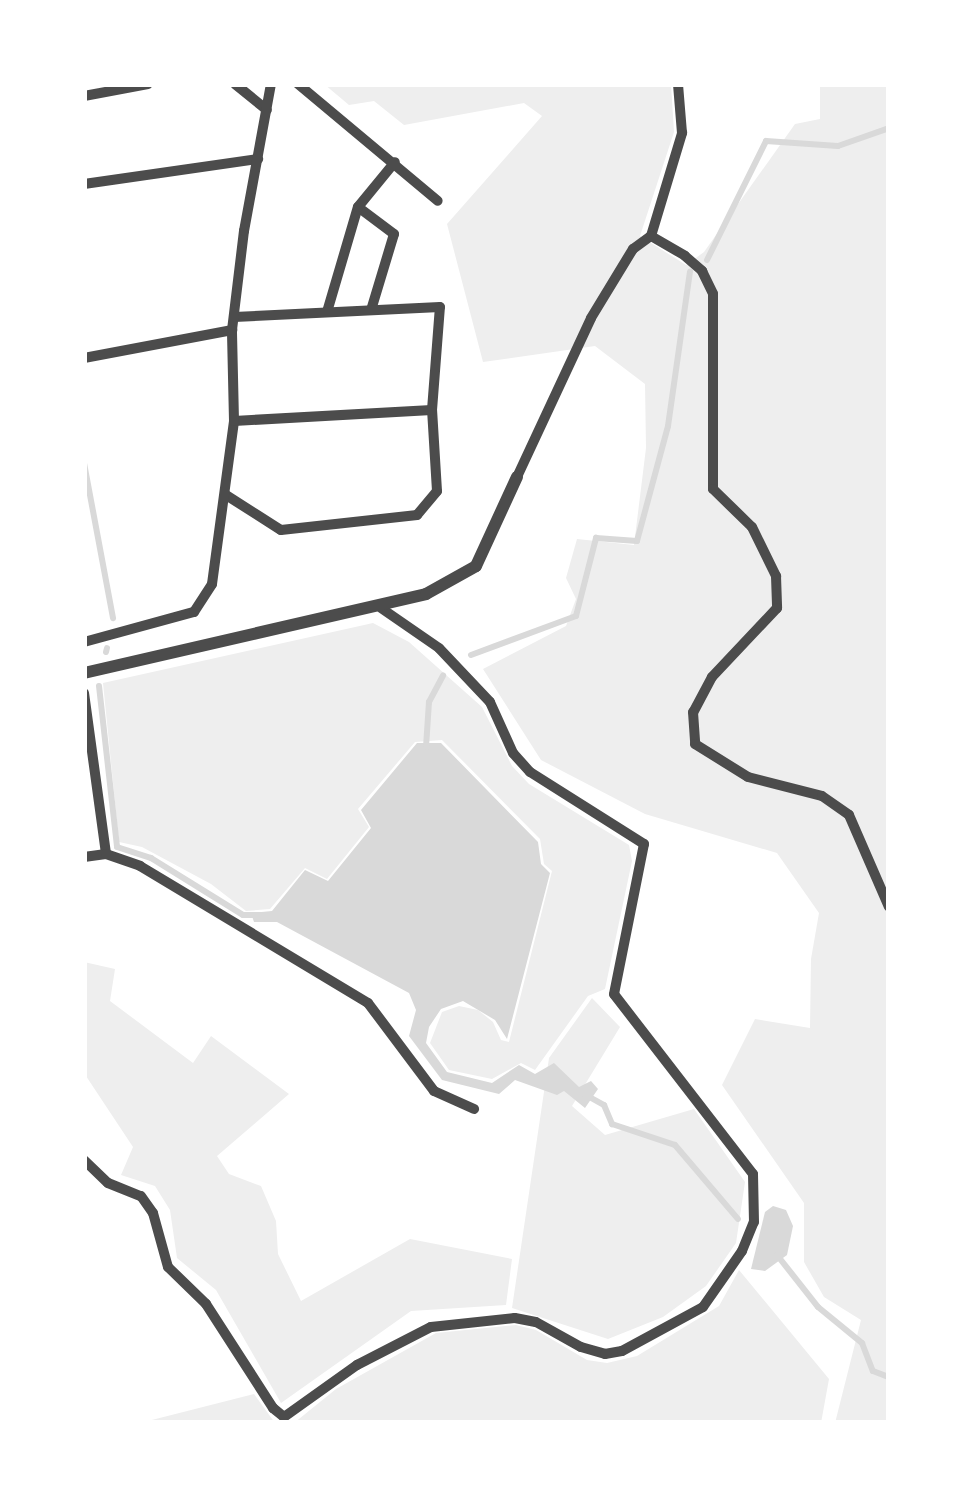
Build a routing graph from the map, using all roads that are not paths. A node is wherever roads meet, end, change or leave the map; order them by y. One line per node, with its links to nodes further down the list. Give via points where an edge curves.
1 (148, 84): 6 (street)
2 (235, 84): 7 (street)
3 (271, 84): 7 (street)
4 (298, 84): 9 (street)
5 (678, 84): 13 (street, via 682,133)
6 (84, 96)
7 (267, 110): 8 (street)
8 (258, 159): 10 (street); 16 (street)
9 (395, 162): 11 (street); 12 (street)
10 (84, 184)
11 (438, 201)
12 (358, 207): 14 (street, via 394,234); 15 (street)
13 (651, 236): 20 (street, via 633,249 591,318); 29 (street, via 686,256 711,286 713,489 752,527 776,576 777,608 741,640 693,712 695,744 748,777 822,796 849,815)
14 (371, 310): 15 (street); 18 (street, via 440,307)
15 (327, 312): 16 (street)
16 (233, 323): 17 (street); 19 (street)
17 (84, 358)
18 (432, 410): 19 (street); 21 (street, via 437,490 418,515 281,530)
19 (234, 421): 21 (street)
20 (517, 477): 22 (street, via 476,566)
21 (226, 495): 23 (street, via 201,608)
22 (381, 608): 24 (street); 31 (street, via 439,648 490,703 530,772 644,844 614,994 753,1174 754,1222 742,1251 703,1307 622,1351 581,1347 515,1318 431,1327 357,1365 284,1417 206,1304 167,1267 141,1196 108,1183)
23 (84, 642)
24 (84, 673)
25 (84, 694): 26 (street)
26 (90, 771): 27 (street)
27 (106, 854): 28 (street); 30 (street, via 140,866 368,1003 434,1091)
28 (84, 857)
29 (889, 908)
30 (474, 1109)
31 (84, 1160)

